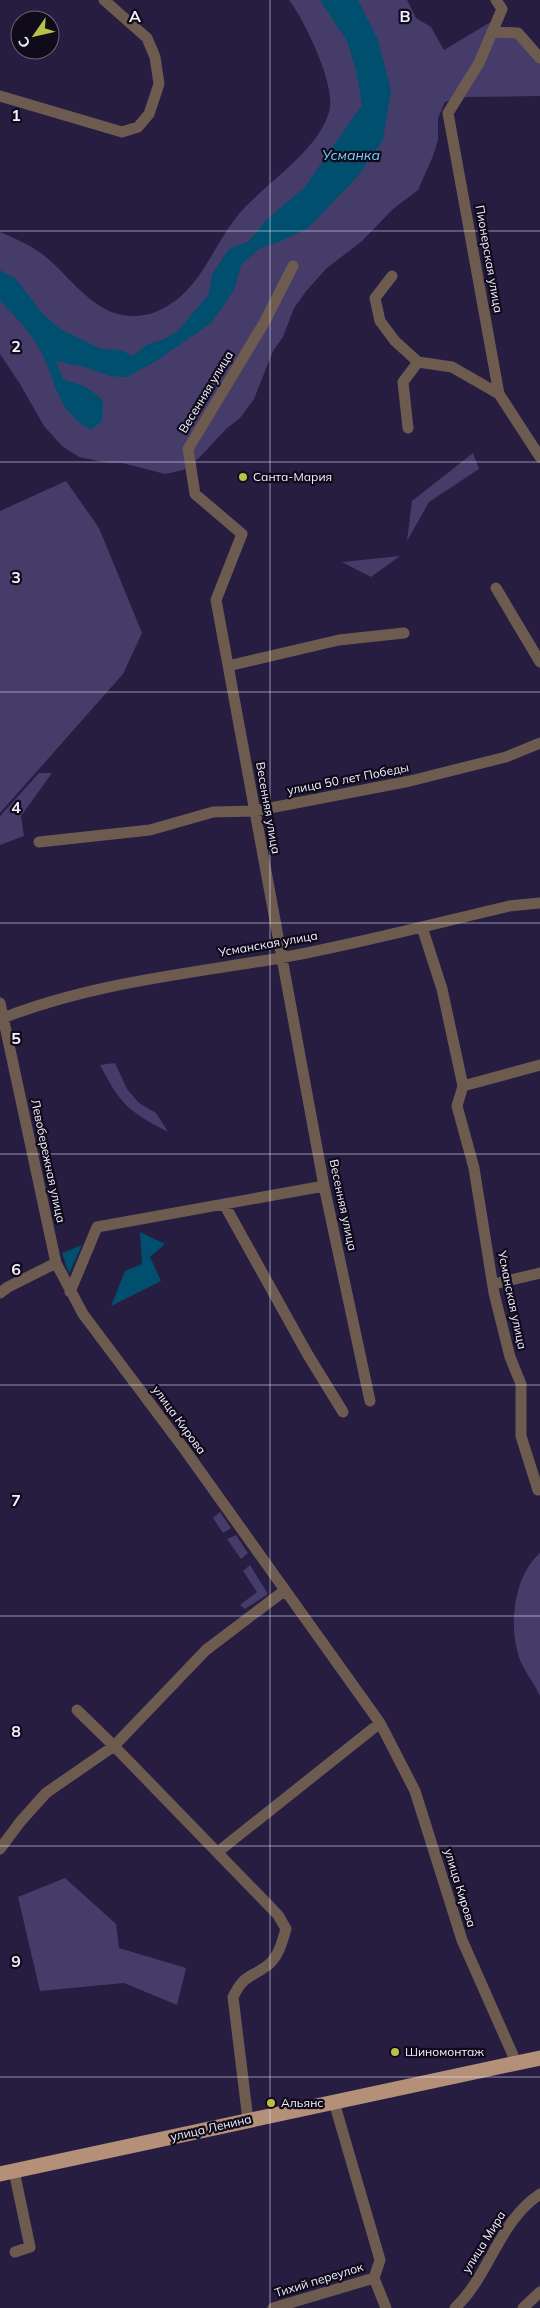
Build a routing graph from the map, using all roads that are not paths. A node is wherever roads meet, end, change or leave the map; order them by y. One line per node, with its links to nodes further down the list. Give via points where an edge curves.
1 (104, 0): 5 (street, via 147,38 155,57 159,84 148,114 138,127 122,132)
2 (496, 0): 3 (street, Пионерская улица, via 502,9)
3 (492, 32): 4 (street, via 518,33); 9 (street, Пионерская улица, via 479,63 448,112)
4 (540, 58)
5 (0, 96)
6 (293, 266): 15 (street, Весенняя улица, via 264,323 188,449 195,494 242,534 216,600)
7 (392, 276): 8 (street, via 375,298 380,321 395,341)
8 (418, 362): 9 (street, via 452,367); 10 (street, via 402,382)
9 (499, 394): 11 (street, Пионерская улица)
10 (408, 428)
11 (540, 457)
12 (496, 588): 14 (street)
13 (404, 632): 15 (street, via 339,640)
14 (540, 662)
15 (228, 666): 17 (street, Весенняя улица)
16 (540, 743): 17 (street, улица 50 лет Победы, via 506,757 410,781)
17 (254, 811): 18 (street, улица 50 лет Победы, via 213,812 150,830); 21 (street, Весенняя улица)
18 (39, 842)
19 (540, 903): 20 (street, Усманская улица, via 509,906)
20 (422, 927): 21 (street, Усманская улица); 25 (street, via 442,989)
21 (280, 958): 23 (street, Усманская улица, via 140,979 38,1004); 26 (street, Весенняя улица)
22 (0, 1003): 23 (street, Левобережная улица)
23 (3, 1018): 28 (street, Левобережная улица)
24 (540, 1065): 25 (street)
25 (463, 1086): 30 (street, Усманская улица, via 457,1106 474,1168)
26 (324, 1186): 27 (street); 33 (street, Весенняя улица)
27 (224, 1204): 31 (street, via 98,1227); 34 (street)
28 (56, 1263): 31 (street, улица Кирова); 32 (street)
29 (540, 1273): 30 (street)
30 (494, 1284): 35 (street, Усманская улица, via 510,1357 521,1384 521,1436)
31 (70, 1292): 36 (street, улица Кирова)
32 (0, 1294)
33 (370, 1401)
34 (343, 1412)
35 (538, 1490)
36 (284, 1591): 38 (street, улица Кирова); 39 (street, via 206,1650)
37 (78, 1710): 39 (street)
38 (380, 1723): 41 (street); 43 (street, улица Кирова, via 415,1790 462,1940)
39 (114, 1746): 40 (street, via 46,1793); 41 (street)
40 (0, 1849)
41 (218, 1851): 45 (street, via 278,1914 286,1929 280,1949 269,1964 241,1982 233,1997)
42 (540, 2058): 43 (main road, улица Ленина)
43 (516, 2062): 44 (main road, улица Ленина)
44 (334, 2102): 45 (main road, улица Ленина); 49 (street, via 380,2260)
45 (248, 2120): 46 (main road, улица Ленина)
46 (7, 2172): 48 (street, via 30,2247)
47 (540, 2194): 53 (street, улица Мира, via 509,2224 466,2298)
48 (15, 2252)
49 (374, 2278): 51 (street, Тихий переулок); 52 (street)
50 (540, 2292): 54 (street)
51 (273, 2308)
52 (386, 2308)
53 (455, 2308)
54 (523, 2308)

